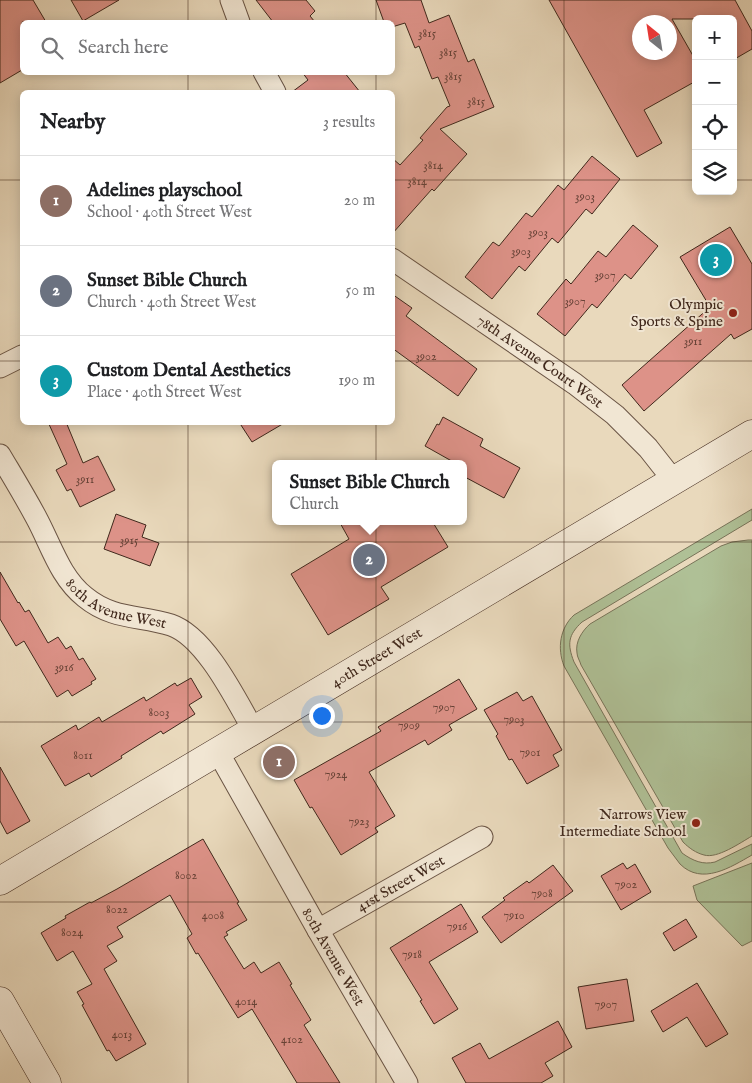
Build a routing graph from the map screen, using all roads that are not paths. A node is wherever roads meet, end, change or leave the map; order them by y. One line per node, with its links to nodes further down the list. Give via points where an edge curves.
1 (230, 0): 2 (street)
2 (238, 20)
3 (266, 75): 4 (street)
4 (274, 90)
5 (395, 261): 10 (street, 78th Avenue Court West, via 608,410 648,448)
6 (20, 357): 7 (street)
7 (0, 367)
8 (752, 434): 10 (street, 40th Street West)
9 (0, 455): 11 (street, 80th Avenue West, via 74,587 110,612 159,622 187,634 217,669)
10 (674, 481): 11 (street, 40th Street West)
11 (254, 731): 12 (street, 40th Street West)
12 (218, 752): 14 (street, 40th Street West); 15 (street, 80th Avenue West)
13 (482, 837): 15 (street, 41st Street West)
14 (0, 882)
15 (318, 930): 18 (street, 80th Avenue West)
16 (0, 1002): 17 (street)
17 (47, 1083)
18 (407, 1083)

